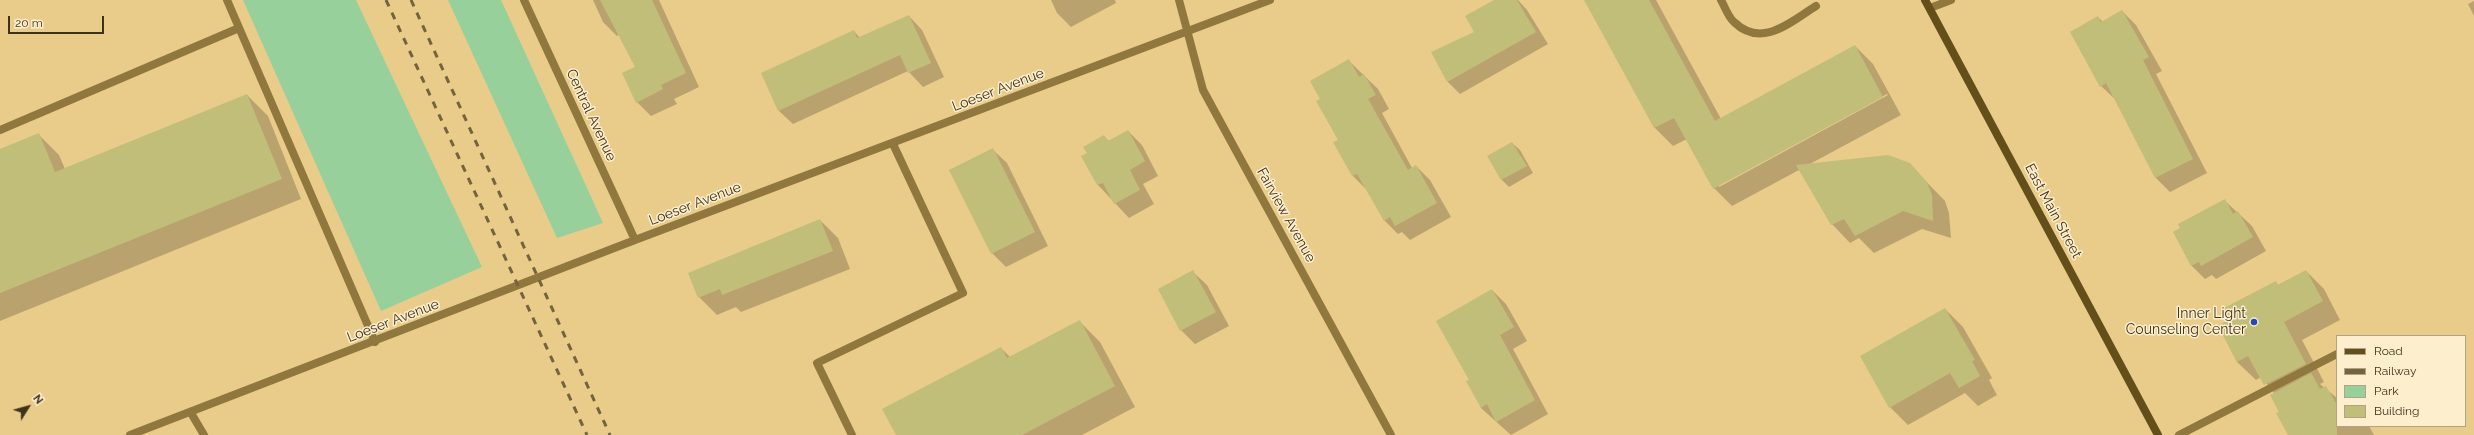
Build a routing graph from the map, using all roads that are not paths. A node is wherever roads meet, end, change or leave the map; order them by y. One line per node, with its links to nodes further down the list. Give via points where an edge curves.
1 (226, 0): 10 (street)
2 (524, 0): 14 (street, Central Avenue)
3 (1179, 0): 11 (street, Fairview Avenue)
4 (1270, 0): 11 (street, Loeser Avenue)
5 (1721, 0): 8 (street, via 1733,21 1748,32 1770,34)
6 (1925, 0): 9 (street, East Main Street)
7 (1950, 0): 9 (street)
8 (1816, 6)
9 (1930, 8): 22 (street, East Main Street)
10 (239, 28): 12 (street); 15 (street)
11 (1187, 32): 13 (street, Loeser Avenue); 21 (street, Fairview Avenue, via 1203,90)
12 (0, 130)
13 (893, 144): 14 (street, Loeser Avenue); 20 (street, via 963,293 818,363)
14 (635, 240): 15 (street, Loeser Avenue)
15 (375, 342): 17 (street, Loeser Avenue)
16 (2336, 355): 23 (street)
17 (191, 412): 18 (street, Loeser Avenue); 19 (street)
18 (130, 435)
19 (204, 435)
20 (852, 435)
21 (1391, 435)
22 (2158, 435)
23 (2179, 435)

